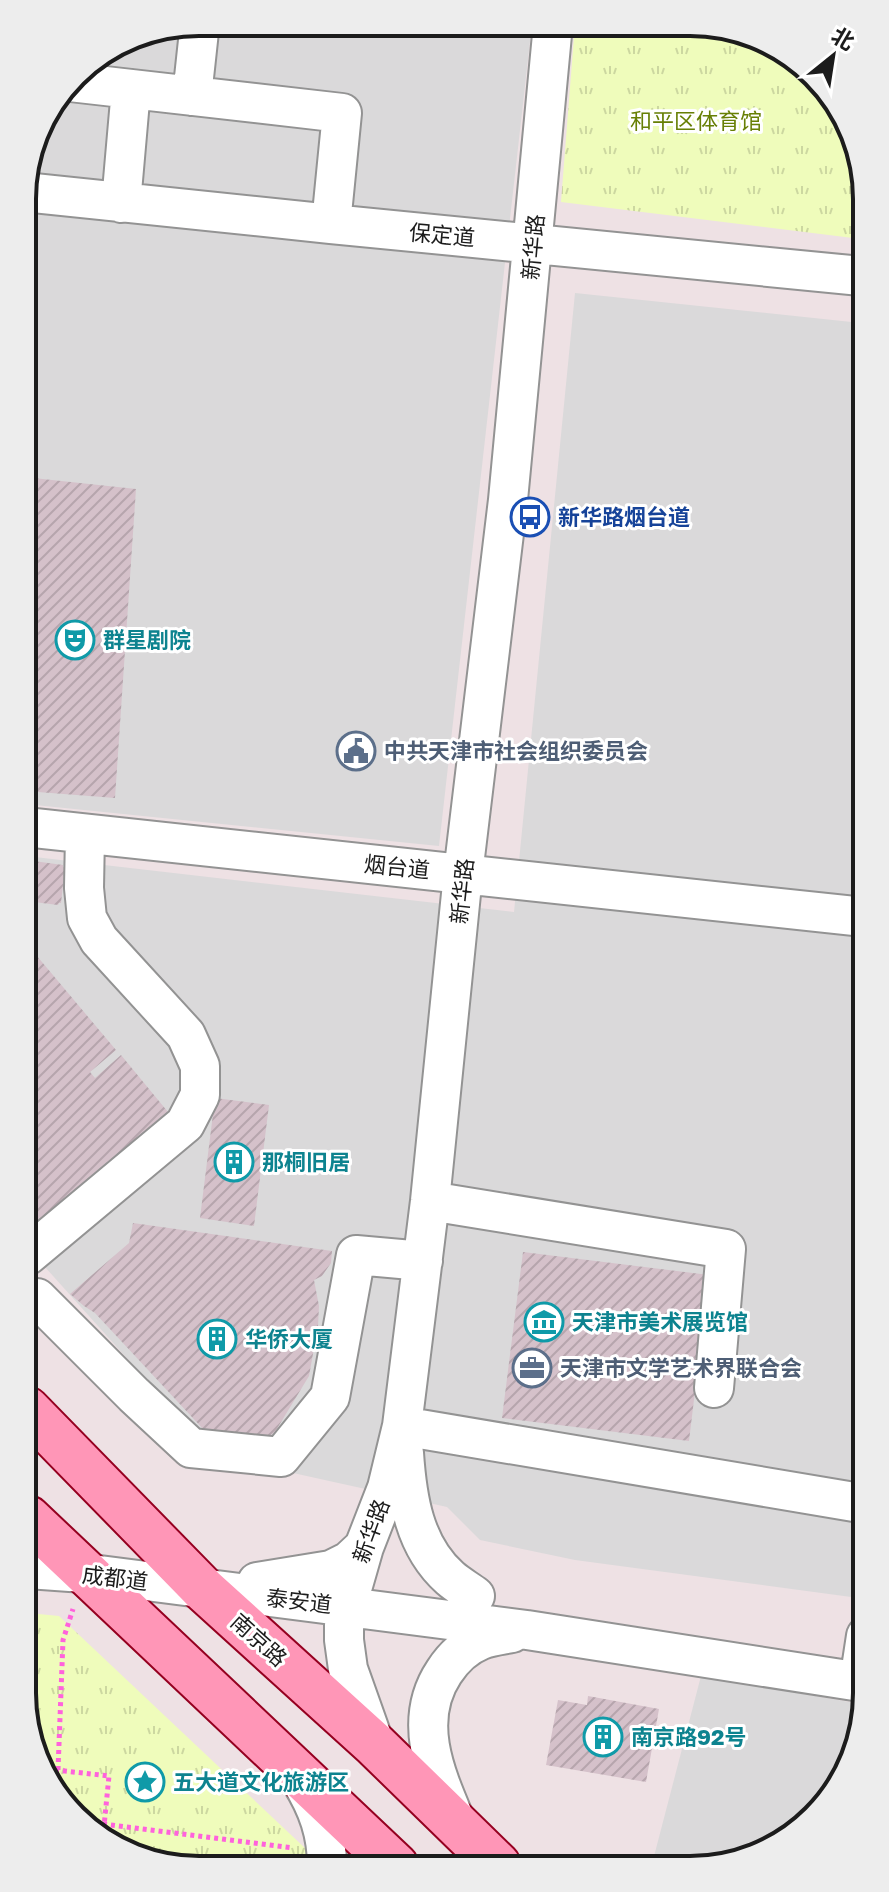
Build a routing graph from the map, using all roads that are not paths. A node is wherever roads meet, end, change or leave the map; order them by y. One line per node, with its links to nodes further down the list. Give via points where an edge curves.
1 (198, 36): 5 (street)
2 (552, 36): 9 (street, 新华路)
3 (84, 84): 4 (street)
4 (131, 89): 5 (street); 7 (street)
5 (192, 96): 8 (street, via 342,113)
6 (36, 193): 7 (street, 保定道)
7 (121, 203): 8 (street, 保定道)
8 (331, 224): 9 (street, 保定道)
9 (533, 244): 10 (street, 保定道); 13 (street, 新华路)
10 (853, 275)
11 (36, 828): 12 (street, 烟台道)
12 (85, 834): 13 (street, 烟台道); 16 (street, via 87,918 99,940 186,1035 200,1066 200,1095 185,1124)
13 (463, 874): 14 (street, 烟台道); 15 (street, 新华路)
14 (853, 916)
15 (430, 1201): 17 (street, 新华路); 19 (street, via 726,1249)
16 (36, 1248)
17 (423, 1261): 18 (street, via 356,1255 330,1397 281,1457 191,1448); 21 (street, 新华路)
18 (36, 1299)
19 (714, 1388)
20 (36, 1418): 27 (main road, 南京路)
21 (402, 1426): 22 (street); 24 (street, 新华路, via 387,1488); 28 (street, via 406,1480 420,1536 449,1577)
22 (853, 1502)
23 (36, 1526): 26 (main road)
24 (364, 1547): 27 (street, via 331,1570); 29 (street, 新华路)
25 (36, 1570): 26 (street, 成都道)
26 (84, 1573): 27 (street, 成都道); 34 (main road)
27 (203, 1589): 29 (street, 泰安道); 33 (main road, 南京路)
28 (475, 1596): 29 (street, 泰安道); 31 (street, 泰安道)
29 (349, 1598): 30 (street, 泰安道); 33 (street, 新华路, via 344,1640 348,1669)
30 (527, 1630): 32 (street, 泰安道); 35 (street, via 482,1640 462,1651 446,1668 429,1704 430,1751)
31 (853, 1660)
32 (853, 1661)
33 (375, 1745): 35 (main road, 南京路)
34 (298, 1775): 36 (street, via 318,1811); 37 (main road)
35 (458, 1827): 38 (main road, 南京路)
36 (327, 1856)
37 (385, 1856)
38 (489, 1856)

